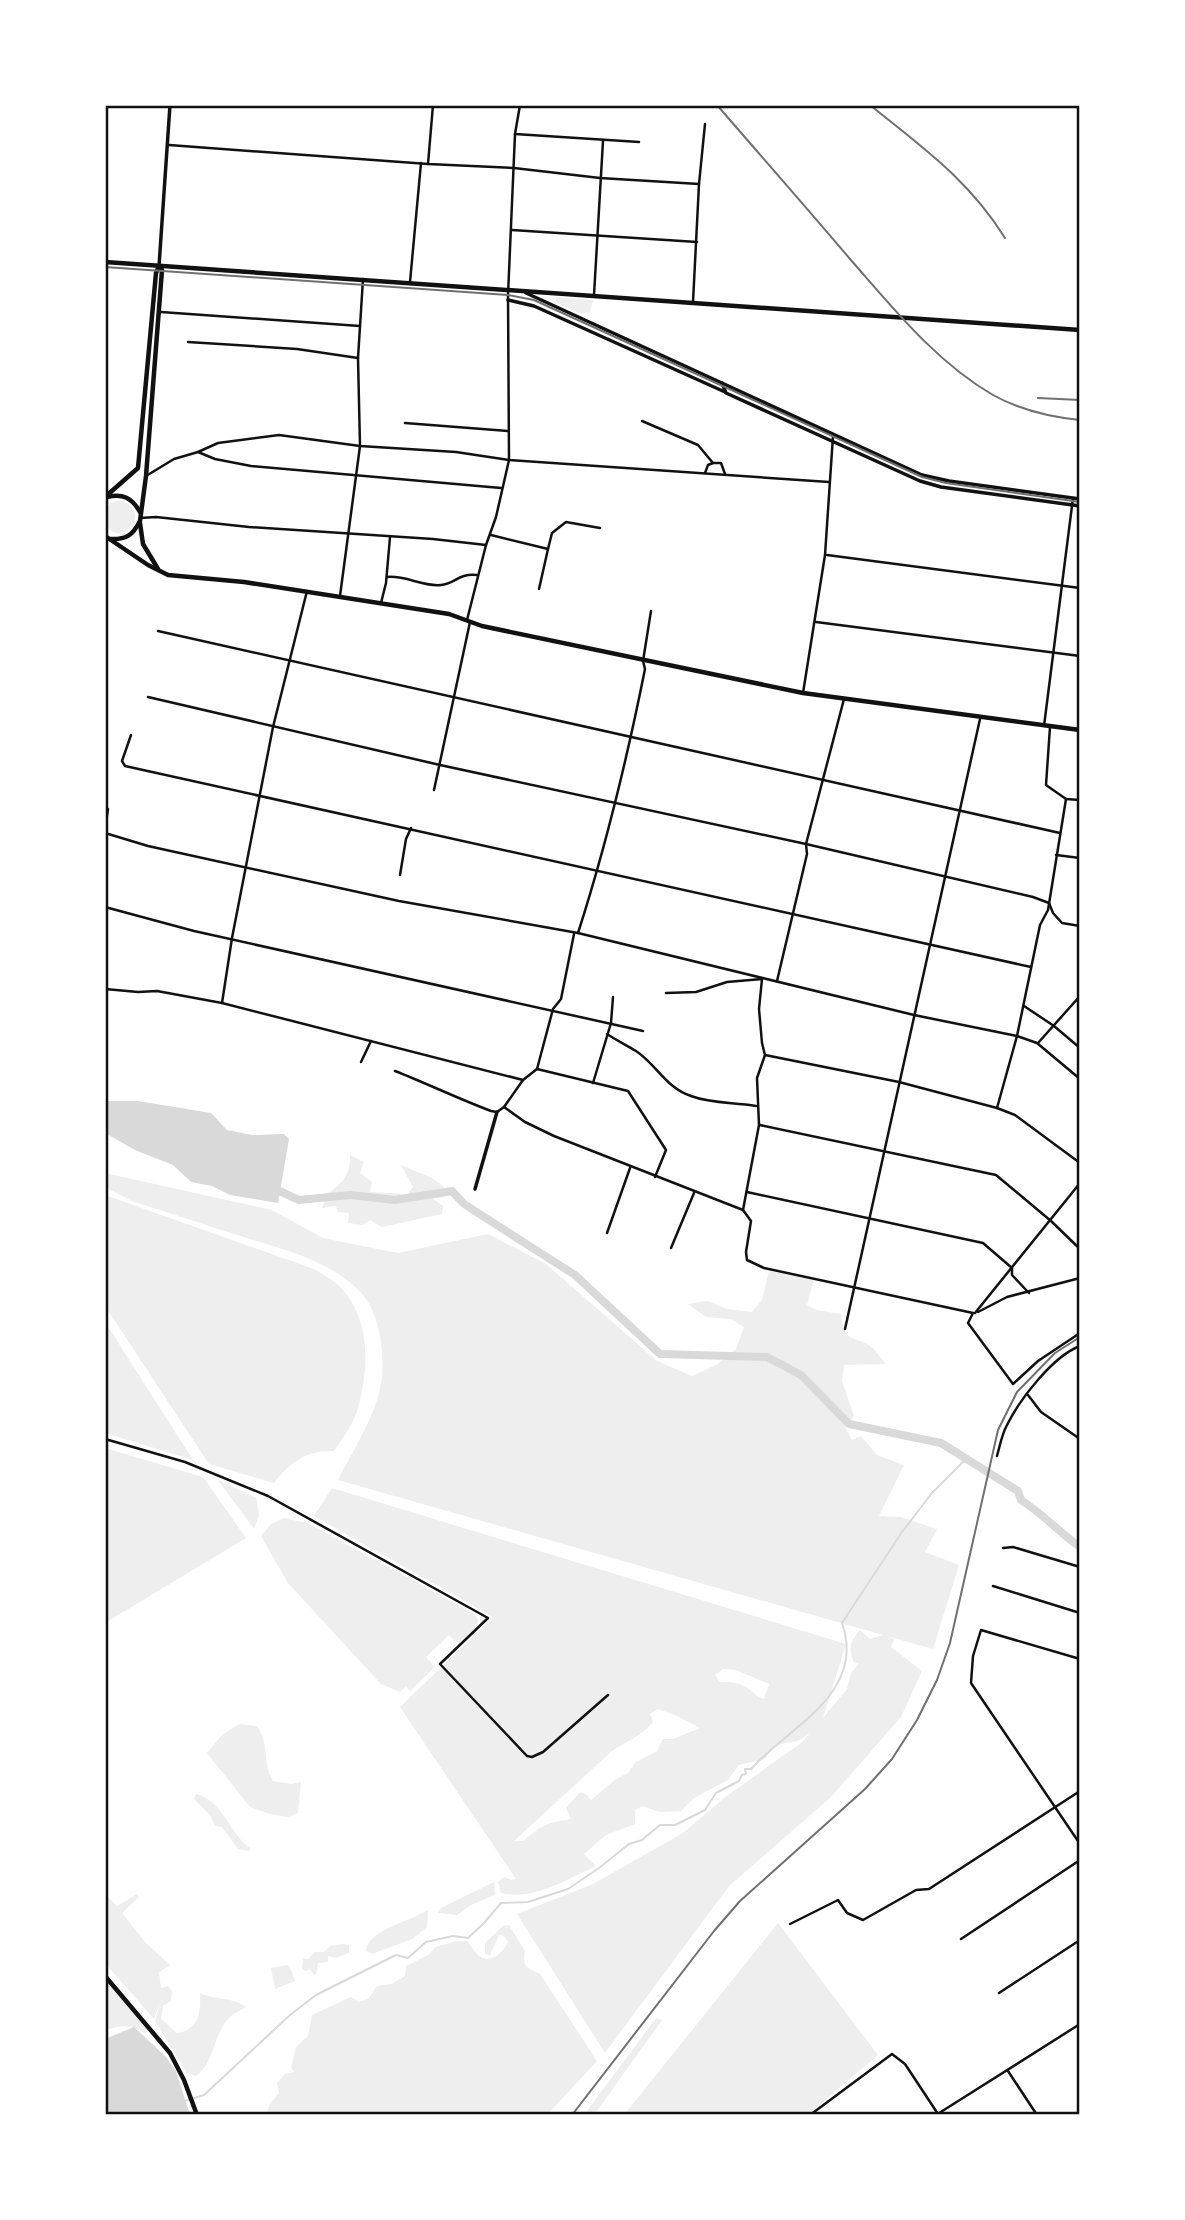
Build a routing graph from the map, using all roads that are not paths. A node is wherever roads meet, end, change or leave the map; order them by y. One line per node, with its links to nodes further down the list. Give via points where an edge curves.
1 (170, 105): 8 (street)
2 (433, 105): 10 (street)
3 (520, 105): 5 (street)
4 (705, 124): 13 (street)
5 (515, 134): 6 (street); 11 (street)
6 (603, 141): 7 (street); 12 (street)
7 (639, 142)
8 (169, 145): 9 (street); 18 (street)
9 (421, 163): 10 (street); 20 (street)
10 (428, 164): 11 (street)
11 (514, 168): 12 (street); 14 (street)
12 (600, 178): 13 (street); 15 (street)
13 (699, 184): 16 (street)
14 (511, 230): 15 (street); 21 (street)
15 (597, 235): 16 (street); 23 (street)
16 (697, 242): 25 (street)
17 (105, 262): 18 (main road)
18 (158, 268): 19 (main road); 26 (main road, via 162,270); 47 (main road, via 138,468)
19 (363, 279): 20 (main road); 27 (street)
20 (410, 283): 21 (main road)
21 (509, 290): 22 (main road); 24 (street)
22 (520, 291): 23 (main road); 31 (street)
23 (594, 298): 25 (main road)
24 (508, 300): 32 (street, via 534,306); 35 (street)
25 (693, 303): 28 (main road)
26 (159, 312): 27 (street); 43 (main road)
27 (360, 326): 30 (street)
28 (1080, 330)
29 (188, 342): 30 (street)
30 (358, 358): 37 (street)
31 (722, 383): 32 (street); 36 (street)
32 (726, 393): 36 (street)
33 (642, 421): 40 (street, via 698,445)
34 (405, 424): 35 (street)
35 (508, 431): 39 (street)
36 (833, 438): 45 (street); 48 (street, via 922,475); 50 (street, via 941,487)
37 (360, 446): 38 (street, via 279,435 218,443); 39 (street, via 443,450); 44 (street)
38 (198, 452): 43 (street, via 174,459); 44 (street, via 251,466)
39 (509, 460): 41 (street); 46 (street)
40 (713, 463): 41 (street); 42 (street, via 721,463)
41 (705, 473): 42 (street)
42 (726, 474): 45 (street)
43 (146, 476): 52 (main road)
44 (356, 476): 46 (street); 54 (street)
45 (829, 482): 60 (street)
46 (502, 488): 55 (street)
47 (105, 497): 52 (main road, via 127,497)
48 (1073, 498): 49 (street); 50 (street)
49 (1080, 499)
50 (1072, 505): 51 (street); 64 (street)
51 (1080, 506)
52 (140, 517): 54 (street); 57 (main road, via 130,536); 61 (main road, via 144,544)
53 (600, 528): 59 (street, via 566,522 552,533)
54 (347, 533): 56 (street); 68 (street)
55 (491, 534): 58 (street); 59 (street)
56 (390, 536): 58 (street); 63 (street)
57 (107, 538): 61 (main road)
58 (486, 545): 62 (street)
59 (548, 549): 65 (street)
60 (825, 555): 64 (street); 72 (street)
61 (161, 572): 67 (main road)
62 (478, 575): 63 (street, via 460,576 439,586); 71 (street)
63 (387, 577): 69 (street)
64 (1063, 586): 66 (street); 74 (street)
65 (539, 589)
66 (1080, 589)
67 (307, 592): 68 (main road); 76 (street)
68 (340, 596): 69 (main road)
69 (381, 603): 71 (main road)
70 (651, 611): 77 (street)
71 (469, 621): 77 (main road); 80 (street)
72 (816, 622): 74 (street); 78 (street)
73 (158, 631): 76 (street)
74 (1054, 653): 75 (street); 83 (street)
75 (1080, 656)
76 (290, 659): 80 (street); 84 (street)
77 (643, 661): 78 (main road); 87 (street)
78 (803, 693): 81 (main road)
79 (148, 697): 84 (street)
80 (454, 697): 87 (street); 88 (street)
81 (844, 699): 82 (main road); 89 (street)
82 (980, 719): 83 (main road); 96 (street)
83 (1047, 726): 85 (main road); 92 (street, via 1045,782)
84 (273, 727): 88 (street); 91 (street)
85 (1080, 730)
86 (131, 735): 91 (street, via 122,761 125,766)
87 (632, 736): 89 (street); 94 (street)
88 (440, 765): 90 (street); 94 (street)
89 (823, 779): 96 (street); 101 (street)
90 (434, 790)
91 (259, 795): 98 (street); 104 (street)
92 (1066, 799): 93 (street); 100 (street)
93 (1080, 800)
94 (617, 804): 101 (street); 105 (street)
95 (108, 809): 97 (street)
96 (961, 811): 100 (street); 107 (street)
97 (105, 828)
98 (411, 828): 105 (street); 106 (street)
99 (105, 833): 104 (street)
100 (1060, 833): 102 (street)
101 (806, 844): 107 (street); 110 (street)
102 (1056, 855): 103 (street); 108 (street)
103 (1080, 858)
104 (245, 867): 112 (street); 113 (street)
105 (599, 870): 110 (street); 112 (street)
106 (400, 875)
107 (946, 878): 108 (street); 114 (street)
108 (1049, 903): 111 (street, via 1062,923); 115 (street)
109 (105, 907): 113 (street)
110 (793, 914): 114 (street); 117 (street)
111 (1080, 926)
112 (576, 934): 116 (street); 124 (street, via 561,999)
113 (232, 938): 122 (street); 124 (street)
114 (930, 946): 115 (street); 125 (street)
115 (1031, 967): 123 (street)
116 (762, 979): 117 (street); 119 (street); 134 (street, via 759,1009)
117 (776, 981): 125 (street)
118 (105, 989): 122 (street, via 157,991)
119 (666, 993)
120 (1080, 996): 127 (street)
121 (613, 997): 126 (street)
122 (222, 1003): 131 (street)
123 (1024, 1006): 127 (street); 130 (street)
124 (553, 1009): 126 (street); 136 (street)
125 (914, 1015): 130 (street); 140 (street)
126 (611, 1023): 128 (street); 129 (street)
127 (1054, 1027): 132 (street); 133 (street)
128 (643, 1031)
129 (607, 1034): 141 (street); 142 (street, via 637,1051 670,1085 689,1096)
130 (1017, 1036): 132 (street); 144 (street)
131 (371, 1041): 135 (street); 139 (street)
132 (1037, 1043): 138 (street)
133 (1080, 1048)
134 (765, 1055): 140 (street); 142 (street, via 757,1078)
135 (361, 1062)
136 (537, 1069): 139 (street); 141 (street)
137 (395, 1071): 145 (street)
138 (1080, 1079)
139 (523, 1080): 143 (street)
140 (899, 1082): 144 (street); 147 (street)
141 (593, 1083): 150 (street, via 628,1091 666,1150)
142 (756, 1106): 146 (street)
143 (503, 1107): 145 (street); 149 (street, via 535,1127)
144 (997, 1108): 148 (street, via 1015,1115)
145 (497, 1112): 152 (street)
146 (759, 1125): 147 (street); 154 (street)
147 (884, 1151): 156 (street); 157 (street, via 996,1175)
148 (1080, 1163)
149 (629, 1168): 150 (street); 158 (street)
150 (654, 1177): 153 (street)
151 (1080, 1182): 157 (street)
152 (475, 1189)
153 (694, 1192): 155 (street); 159 (street)
154 (747, 1192): 155 (street); 156 (street)
155 (743, 1210): 163 (street, via 751,1221 747,1260 764,1268)
156 (869, 1218): 161 (street, via 983,1243); 163 (street)
157 (1051, 1220): 160 (street); 161 (street)
158 (607, 1233)
159 (671, 1248)
160 (1080, 1249)
161 (1012, 1268): 164 (street, via 1012,1275); 165 (street)
162 (1080, 1278): 164 (street)
163 (854, 1286): 165 (street); 166 (street)
164 (1029, 1293): 165 (street, via 1007,1297)
165 (974, 1313): 167 (street, via 968,1323 1013,1384)
166 (845, 1329)
167 (1080, 1333)
168 (1080, 1347): 169 (street, via 1059,1358)
169 (1028, 1395): 170 (street, via 1041,1412); 172 (street, via 1006,1427)
170 (1080, 1438)
171 (105, 1439): 178 (street, via 185,1462 268,1496 488,1618 440,1664 527,1756 543,1752)
172 (997, 1456)
173 (1003, 1548): 174 (street)
174 (1080, 1567)
175 (993, 1586): 176 (street)
176 (1080, 1613)
177 (1080, 1659): 180 (street, via 981,1630 973,1656 971,1683)
178 (608, 1695)
179 (1080, 1791): 180 (street)
180 (1056, 1808): 181 (street); 183 (street, via 929,1889 916,1890 863,1920 847,1913 838,1900)
181 (1080, 1844)
182 (1080, 1860): 184 (street)
183 (790, 1924)
184 (961, 1939)
185 (1080, 1940): 187 (street)
186 (105, 1976): 191 (main road, via 170,2053)
187 (999, 1993)
188 (1080, 2024): 189 (street)
189 (1007, 2071): 190 (street); 193 (street)
190 (937, 2114): 192 (street, via 905,2064 892,2054)
191 (197, 2115)
192 (811, 2115)
193 (1037, 2115)

